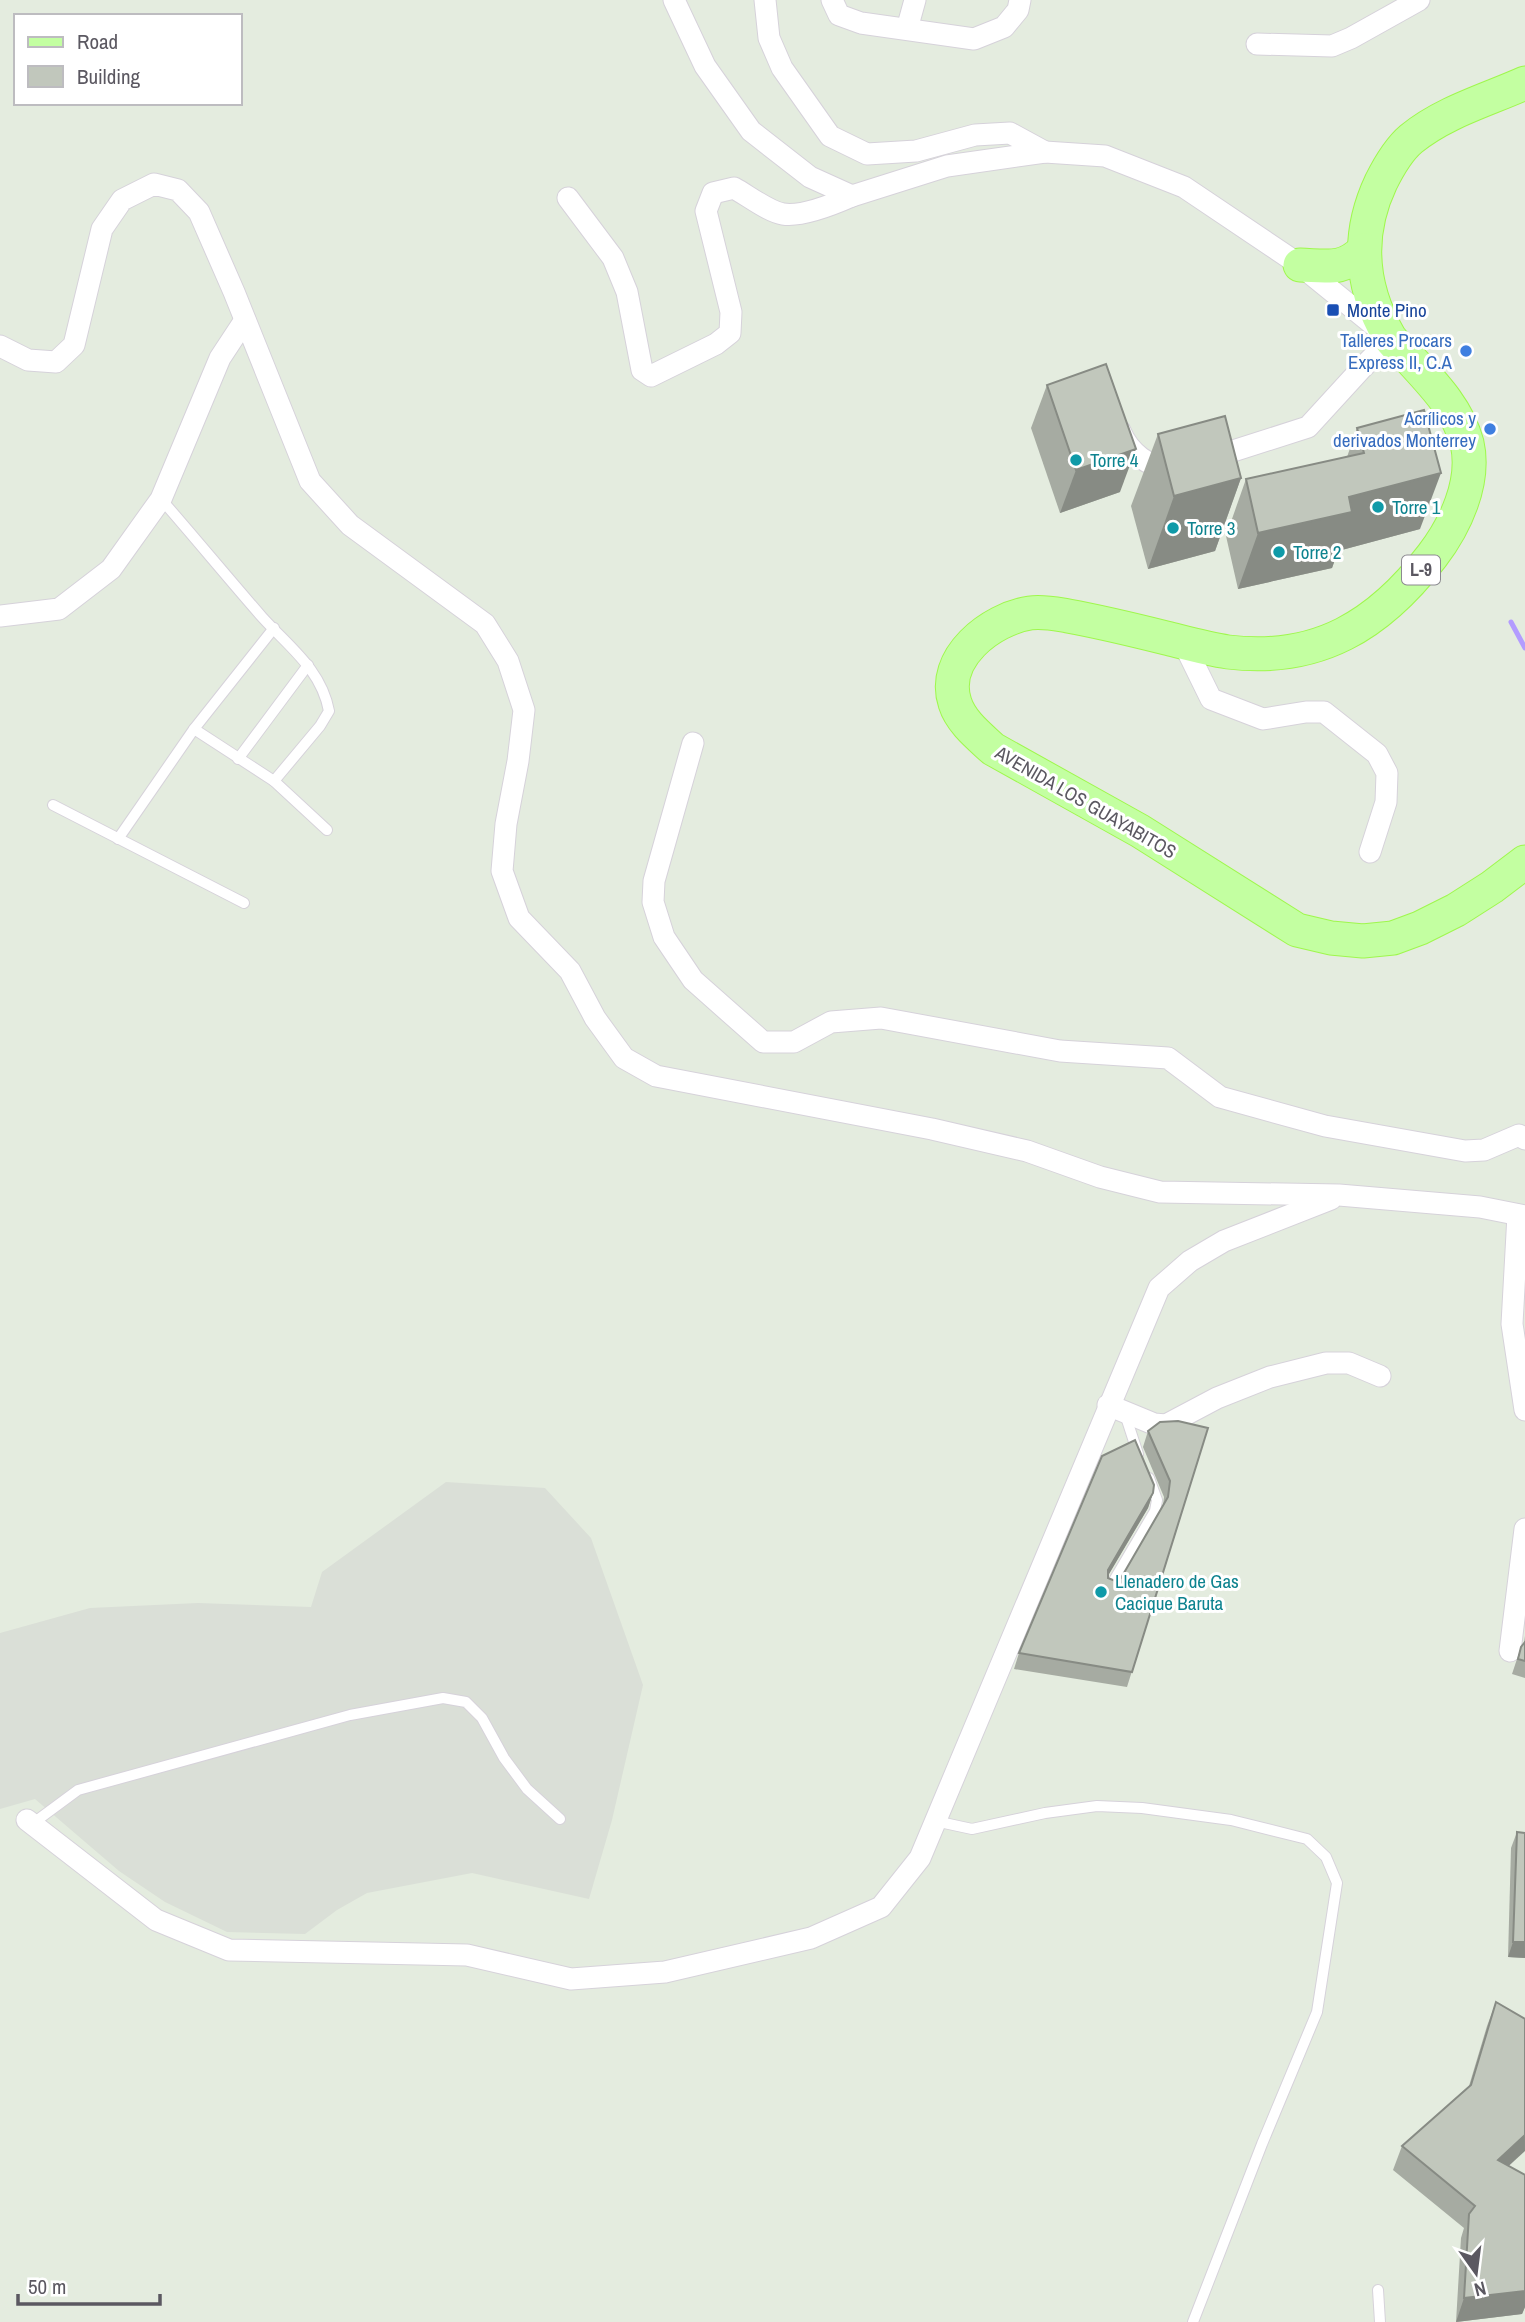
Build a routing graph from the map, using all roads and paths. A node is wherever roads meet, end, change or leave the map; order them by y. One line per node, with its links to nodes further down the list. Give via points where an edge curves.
1 (674, 0): 11 (street, via 705,66 751,131 810,177)
2 (765, 0): 10 (street, via 768,38 782,68 830,136 867,154 916,151 975,135 1010,133)
3 (832, 0): 7 (street, via 839,15)
4 (915, 0): 7 (street)
5 (1020, 0): 7 (street, via 1004,27 974,39)
6 (1419, 0): 8 (street, via 1332,46)
7 (907, 29)
8 (1257, 44)
9 (1525, 83): 13 (main road, AVENIDA LOS GUAYABITOS / L-9, via 1442,119 1410,140 1392,161 1368,213)
10 (1045, 152): 11 (street, via 947,166); 14 (street, via 1105,156 1184,187)
11 (852, 196): 12 (street, via 793,215 780,214 734,188 713,192 706,211 731,312 730,333 652,376 642,370 627,292 613,258)
12 (568, 198)
13 (1364, 250): 14 (main road, via 1337,267); 16 (main road, AVENIDA LOS GUAYABITOS / L-9, via 1368,283)
14 (1300, 265): 16 (street)
15 (245, 320): 17 (street, via 199,212 178,190 154,184 122,200 102,229 74,345 56,362 28,360); 19 (street, via 220,358); 35 (street, via 310,481 351,525 485,624 508,661 524,710 502,871 519,918 570,971 595,1018 624,1058 656,1076 932,1129 1027,1151 1160,1192)
16 (1391, 340): 18 (street, via 1308,427 1214,458 1168,467 1141,460); 22 (main road, AVENIDA LOS GUAYABITOS / L-9, via 1436,387 1458,418 1468,446 1465,492 1441,545 1392,602 1337,638 1273,653 1229,652)
17 (0, 346)
18 (1112, 414)
19 (161, 499): 20 (street, via 111,569 59,610); 21 (lane)
20 (0, 616)
21 (274, 628): 23 (lane); 24 (lane)
22 (1183, 642): 31 (street, via 1211,699 1263,719 1324,712 1377,754 1387,773 1386,802); 32 (main road, AVENIDA LOS GUAYABITOS / L-9, via 1068,615 1042,612 1003,620 964,653 955,671 954,701 968,724 993,749 1139,831 1297,930 1352,940 1393,938 1456,910)
23 (308, 665): 26 (lane); 27 (lane, via 329,711)
24 (194, 729): 26 (lane); 30 (lane)
25 (693, 743): 34 (street, via 654,881 653,902 664,937 693,980 763,1042 794,1042 831,1022 881,1018 1060,1051 1168,1058 1220,1097 1325,1126 1465,1151 1484,1150 1519,1135)
26 (238, 760): 27 (lane)
27 (274, 781): 29 (lane)
28 (53, 805): 30 (lane)
29 (327, 830)
30 (118, 839): 33 (lane)
31 (1370, 852)
32 (1525, 862)
33 (244, 903)
34 (1525, 1139)
35 (1339, 1195): 36 (street); 38 (street, via 1224,1241 1190,1261 1159,1288)
36 (1521, 1215): 39 (street, via 1512,1324)
37 (1380, 1376): 38 (street, via 1349,1363 1326,1363 1270,1377 1166,1425)
38 (1116, 1410): 41 (lane, via 1157,1500); 44 (street)
39 (1525, 1410)
40 (1525, 1529): 42 (street)
41 (1109, 1589)
42 (1510, 1651)
43 (560, 1819): 45 (lane, via 527,1789 482,1718 466,1702 443,1698 351,1715 78,1790)
44 (935, 1821): 45 (street, via 920,1858 881,1907 811,1938 665,1972 571,1979 467,1955 229,1950 156,1920); 47 (lane, via 972,1829 1097,1806 1142,1808 1231,1820 1307,1839 1326,1857 1337,1883 1317,2012)
45 (30, 1822)
46 (1378, 2290): 48 (lane)
47 (1193, 2322)
48 (1380, 2322)

